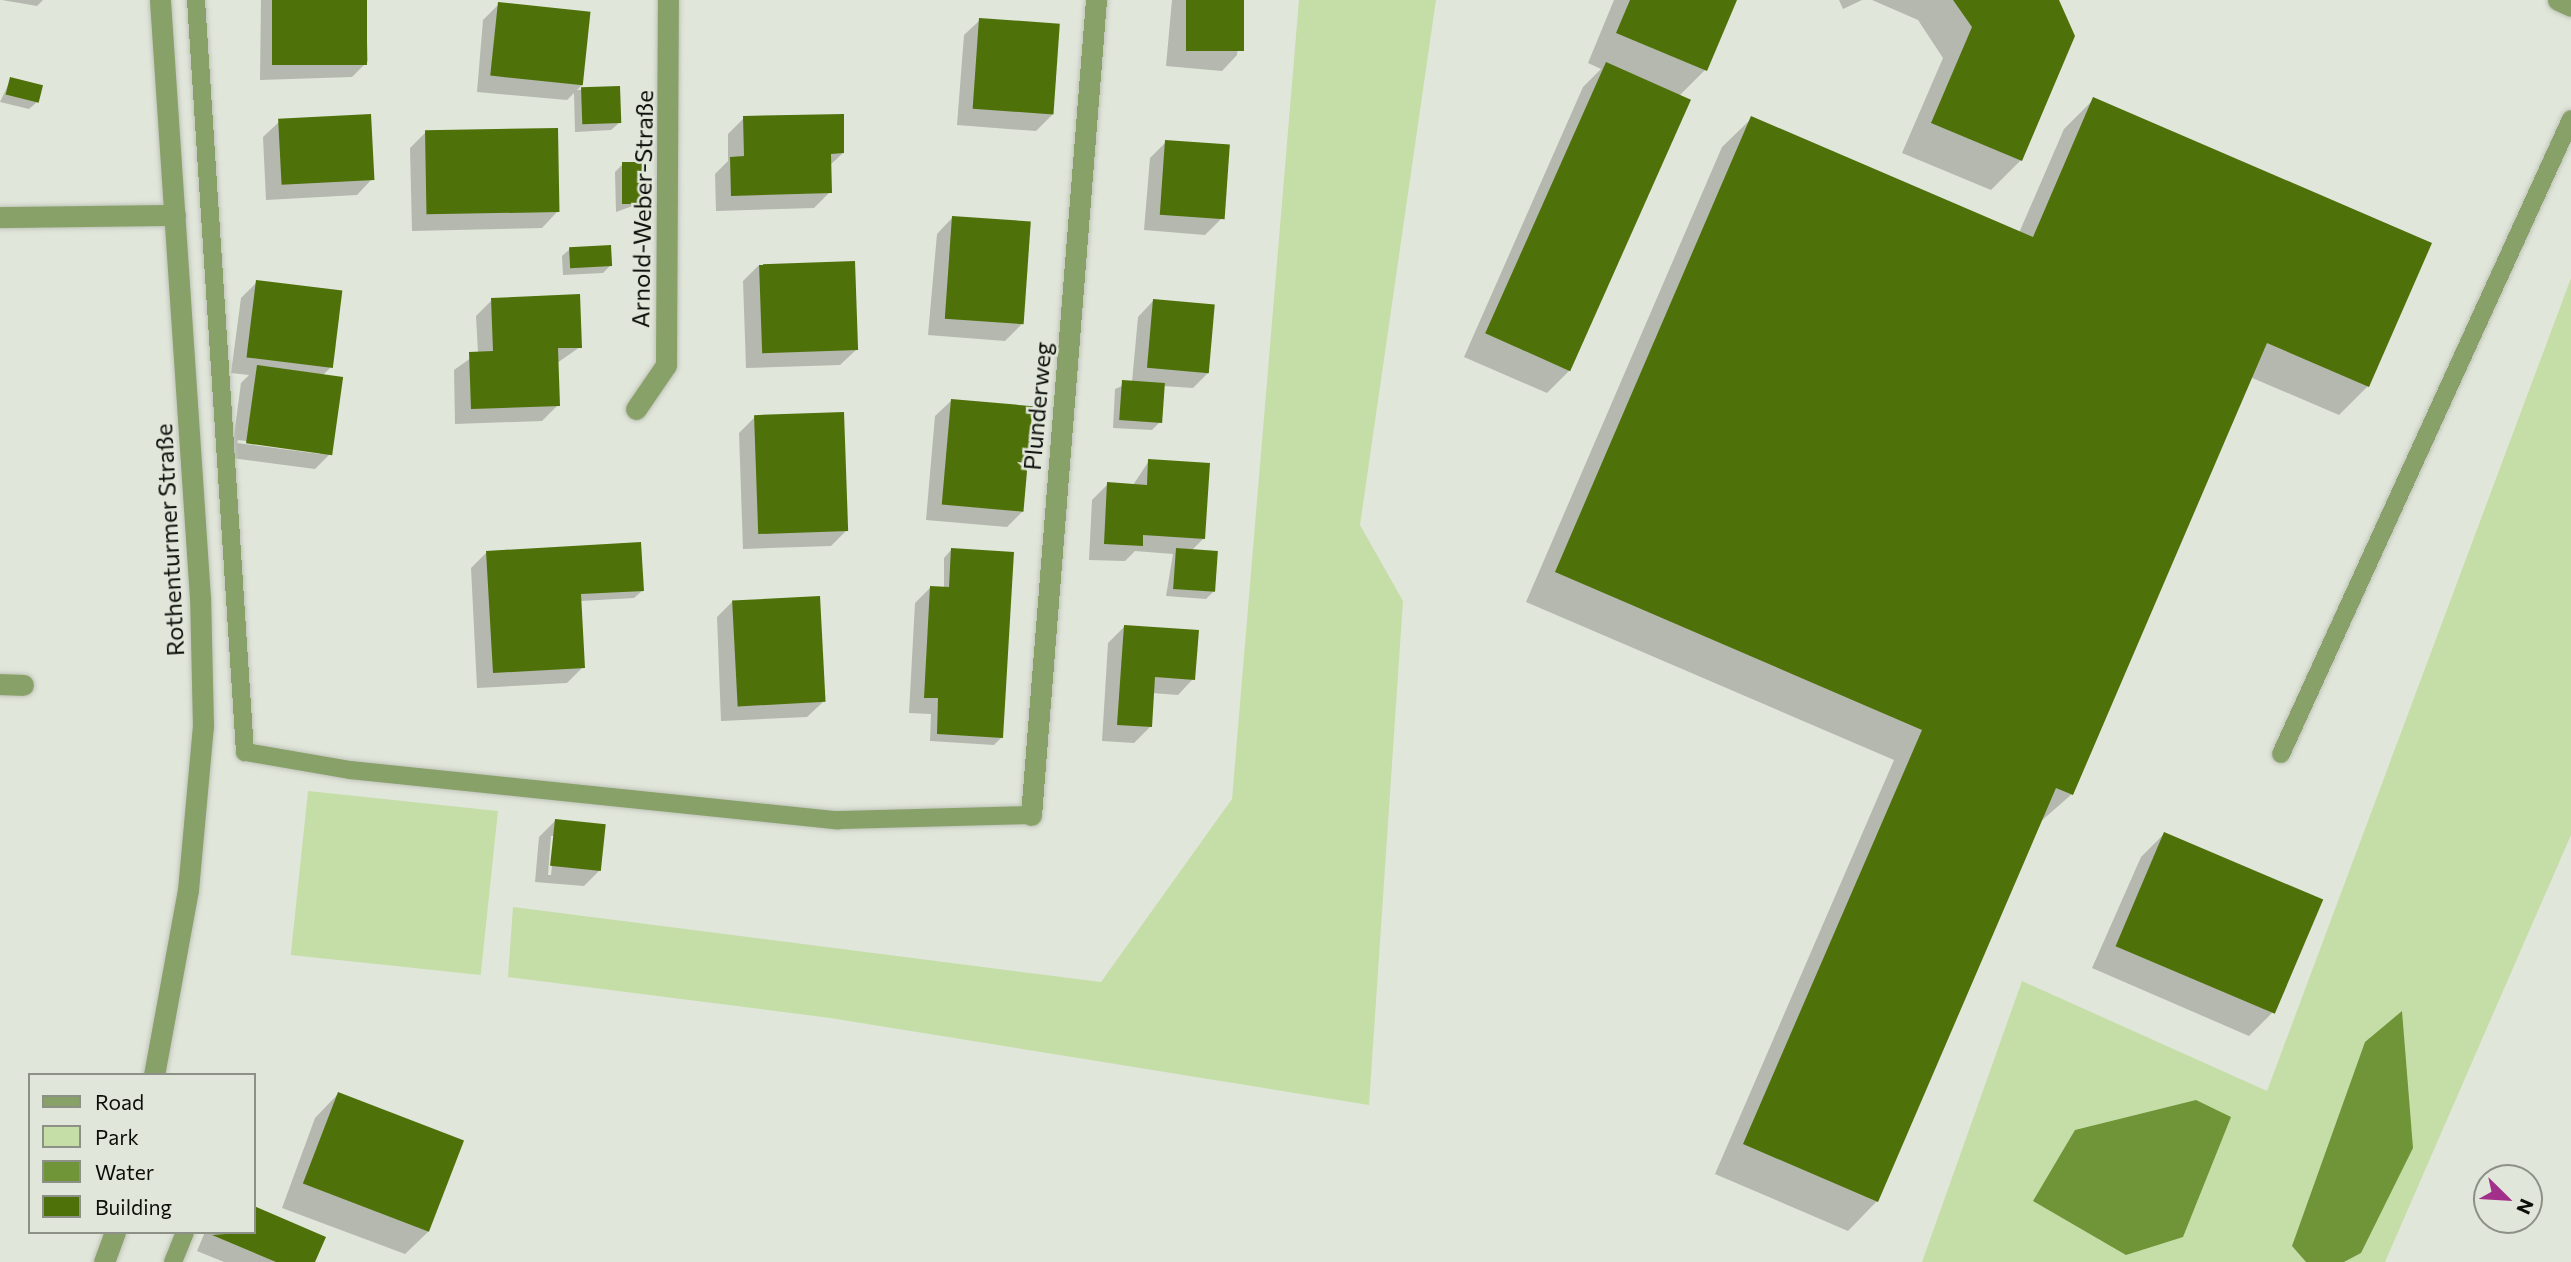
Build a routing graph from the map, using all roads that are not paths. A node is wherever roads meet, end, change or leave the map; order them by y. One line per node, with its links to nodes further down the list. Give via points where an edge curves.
1 (160, 0): 8 (street, Rothenturmer Straße)
2 (196, 0): 14 (lane, via 245,752 350,770 838,820)
3 (668, 0): 10 (street, Arnold-Weber-Straße, via 666,365)
4 (1096, 0): 14 (street, Plunderweg)
5 (2558, 0): 6 (street)
6 (2571, 6)
7 (2571, 119): 13 (lane)
8 (175, 215): 9 (street); 15 (street, Rothenturmer Straße, via 203,726 188,890)
9 (0, 217)
10 (636, 409)
11 (0, 684): 12 (street)
12 (23, 685)
13 (2281, 754)
14 (1031, 816)
15 (154, 1073)
16 (114, 1234): 18 (street)
17 (184, 1234): 19 (lane)
18 (104, 1262)
19 (173, 1262)

